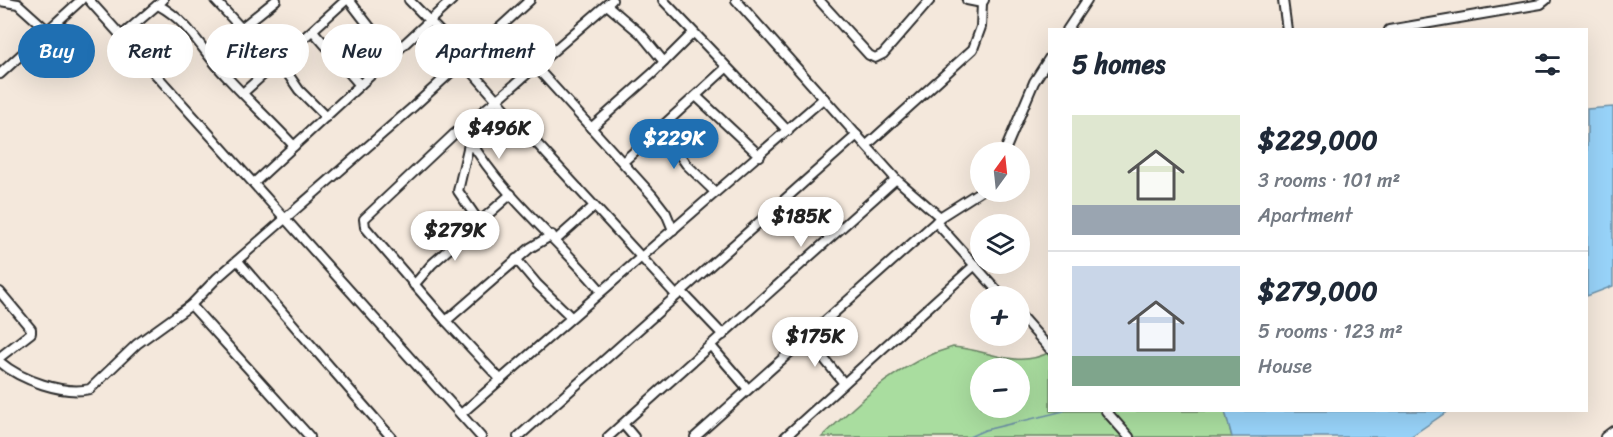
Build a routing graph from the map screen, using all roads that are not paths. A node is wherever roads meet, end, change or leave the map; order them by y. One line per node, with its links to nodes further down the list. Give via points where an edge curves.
1 (81, 0): 23 (street)
2 (88, 0): 24 (street)
3 (215, 0): 26 (street)
4 (276, 0): 27 (street)
5 (347, 0): 28 (street); 34 (street)
6 (408, 0): 21 (street)
7 (452, 0): 21 (street)
8 (530, 0): 30 (street)
9 (663, 0): 35 (street)
10 (820, 0): 11 (street, via 875,58 883,54)
11 (930, 0)
12 (968, 0): 20 (street)
13 (1087, 0): 31 (street)
14 (1283, 0): 32 (street)
15 (1546, 0): 33 (street, via 1488,15)
16 (738, 1): 57 (street)
17 (1, 2): 22 (street, via 18,4)
18 (160, 2): 25 (street); 38 (street)
19 (609, 2): 39 (street); 42 (street)
20 (983, 2): 68 (street, via 981,27 973,49)
21 (427, 21): 29 (street); 37 (street)
22 (40, 24)
23 (55, 24)
24 (109, 24)
25 (135, 24)
26 (237, 24)
27 (246, 24)
28 (367, 24)
29 (430, 24)
30 (503, 24)
31 (1068, 28)
32 (1287, 28)
33 (1402, 28)
34 (313, 31): 36 (street); 54 (street)
35 (693, 33): 42 (street); 43 (street)
36 (309, 35)
37 (403, 44)
38 (205, 48)
39 (556, 49)
40 (18, 58): 44 (street)
41 (1048, 60): 66 (street, via 1034,82)
42 (664, 62): 61 (street)
43 (726, 68): 56 (street); 63 (street)
44 (0, 74)
45 (158, 78): 72 (street)
46 (228, 78): 55 (street)
47 (260, 78): 55 (street)
48 (291, 78): 59 (street)
49 (367, 78): 54 (street)
50 (443, 78): 77 (street)
51 (478, 78): 58 (street)
52 (523, 78): 58 (street)
53 (546, 78): 61 (street)
54 (360, 85): 59 (street)
55 (244, 92): 67 (street)
56 (696, 96): 62 (street); 69 (street)
57 (824, 98): 63 (street); 64 (street)
58 (497, 100): 60 (street); 76 (street)
59 (326, 117): 67 (street)
60 (468, 125): 65 (street); 88 (street, via 364,219 365,226)
61 (591, 128): 70 (street)
62 (661, 128): 70 (street); 73 (street, via 686,164)
63 (788, 131): 69 (street)
64 (857, 135): 68 (street); 92 (street)
65 (470, 140): 74 (street); 79 (street, via 458,191)
66 (1009, 142)
67 (294, 146): 72 (street)
68 (867, 146): 71 (street)
69 (760, 156): 73 (street)
70 (623, 162): 80 (street, via 659,204)
71 (896, 179): 78 (street); 97 (street)
72 (255, 182): 77 (street)
73 (715, 192): 80 (street)
74 (511, 194): 79 (street); 81 (street)
75 (970, 198): 78 (street)
76 (593, 207): 81 (street); 82 (street)
77 (286, 217): 85 (street); 107 (street)
78 (938, 219): 84 (street); 98 (street)
79 (480, 223): 88 (street)
80 (673, 230): 82 (street)
81 (554, 237): 83 (street); 90 (street)
82 (638, 257): 90 (street); 92 (street)
83 (516, 259): 94 (street); 95 (street)
84 (970, 260)
85 (238, 261): 93 (street); 112 (street)
86 (970, 270): 104 (street)
87 (982, 274): 89 (street)
88 (414, 285): 95 (street)
89 (994, 286)
90 (601, 291): 94 (street)
91 (0, 292): 101 (street, via 31,333)
92 (679, 293): 97 (street); 114 (street)
93 (191, 305): 102 (street, via 137,344 90,389 71,390 31,379 10,371); 110 (street)
94 (571, 317): 103 (street)
95 (446, 321): 103 (street)
96 (1030, 326): 100 (street)
97 (723, 335): 99 (street)
98 (807, 338): 104 (street); 105 (street)
99 (711, 346): 105 (street); 108 (street)
100 (1048, 347)
101 (0, 357)
102 (0, 362)
103 (501, 380): 107 (street)
104 (843, 382): 118 (street)
105 (748, 389): 117 (street)
106 (1108, 413): 119 (street)
107 (461, 414): 113 (street)
108 (623, 424): 115 (street); 116 (street)
109 (1613, 431): 120 (street)
110 (301, 434): 111 (street)
111 (310, 437)
112 (391, 437)
113 (481, 437)
114 (518, 437)
115 (608, 437)
116 (634, 437)
117 (695, 437)
118 (785, 437)
119 (1130, 437)
120 (1605, 437)

